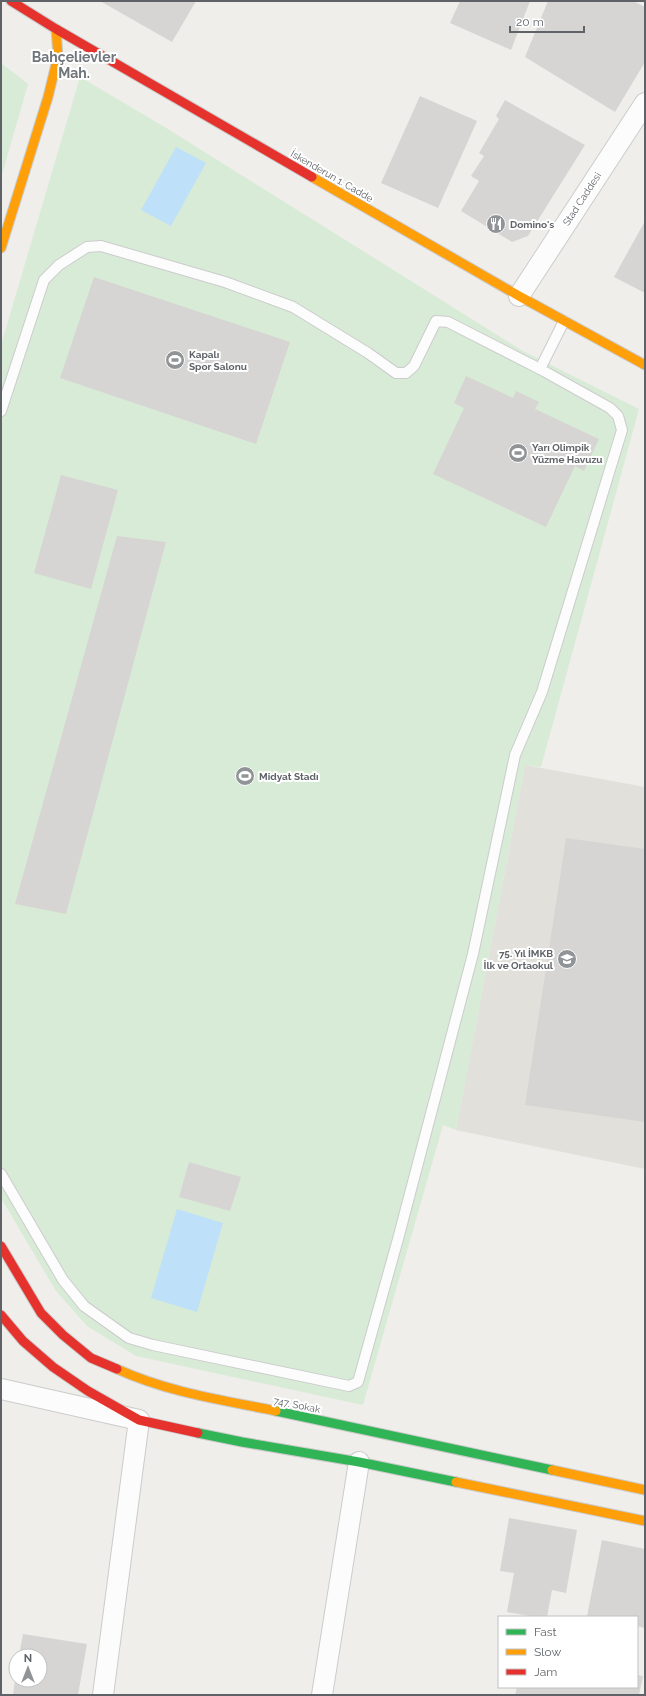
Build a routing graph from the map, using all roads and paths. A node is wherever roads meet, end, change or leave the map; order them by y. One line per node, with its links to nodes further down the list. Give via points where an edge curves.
1 (11, 1): 2 (street, İskenderun 1. Cadde)
2 (56, 29): 4 (street, via 58,56 48,97); 5 (street, İskenderun 1. Cadde)
3 (645, 103): 5 (street, Stad Caddesi)
4 (1, 248)
5 (519, 296): 6 (street, İskenderun 1. Cadde)
6 (564, 321): 7 (street, İskenderun 1. Cadde); 8 (lane)
7 (645, 365)
8 (540, 369): 9 (lane, via 448,322 436,321 414,366 406,373 396,373 293,307 225,282 101,246 87,247 59,265 44,280); 10 (lane, via 610,408 618,416 622,430 542,692 515,755 473,954 358,1382 350,1386 129,1338 84,1306 67,1285)
9 (1, 410)
10 (1, 1174)
11 (1, 1246): 16 (street, 747. Sokak, via 41,1313 63,1335 91,1358 134,1377 191,1394)
12 (1, 1315): 14 (street, via 23,1340 53,1367 88,1391)
13 (1, 1389): 14 (street)
14 (139, 1420): 15 (street, via 242,1442); 18 (street)
15 (359, 1462): 17 (street); 19 (street)
16 (645, 1490)
17 (645, 1521)
18 (103, 1695)
19 (322, 1695)

